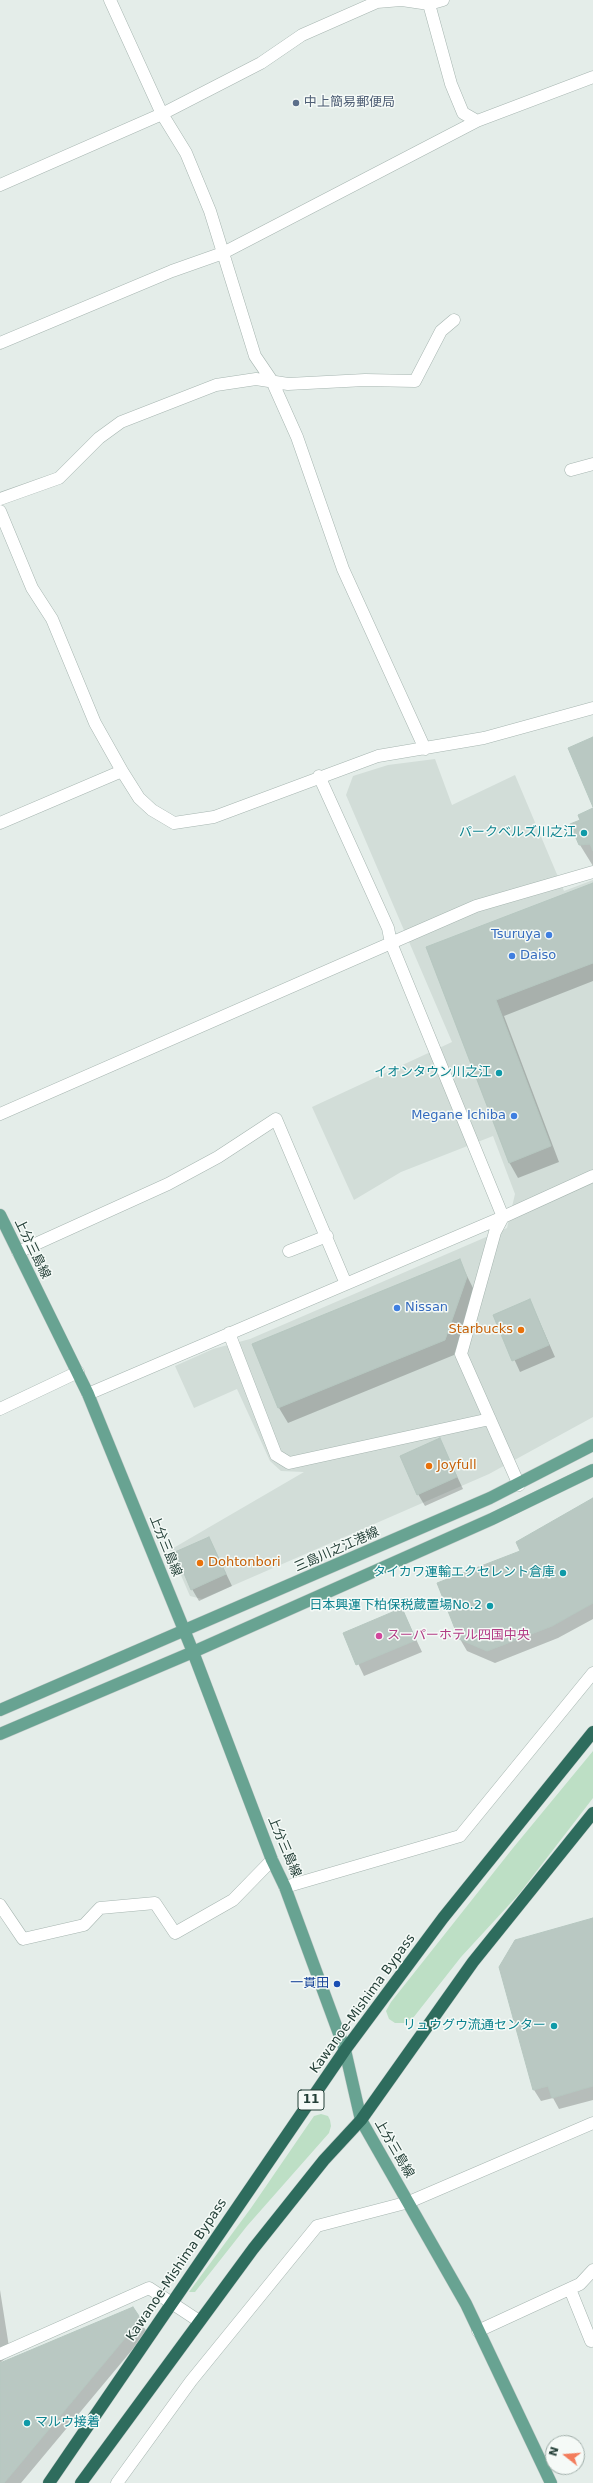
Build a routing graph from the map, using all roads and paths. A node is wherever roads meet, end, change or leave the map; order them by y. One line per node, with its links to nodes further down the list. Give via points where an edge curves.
1 (110, 0): 6 (street)
2 (402, 0): 4 (street); 6 (street, via 377,2 302,35 261,63)
3 (443, 0): 4 (street)
4 (428, 4): 7 (street, via 451,84 463,113)
5 (593, 77): 7 (street)
6 (162, 114): 8 (street); 9 (street, via 186,152 210,211)
7 (477, 120): 9 (street)
8 (0, 185)
9 (223, 253): 11 (street, via 172,271); 12 (street, via 255,356)
10 (454, 320): 12 (street, via 441,331 415,381 365,380 288,384)
11 (0, 343)
12 (272, 381): 15 (street, via 256,379 216,385 121,422 98,438 59,478); 18 (street, via 297,438 343,569)
13 (593, 464): 14 (street)
14 (571, 470)
15 (0, 499)
16 (0, 511): 19 (street, via 32,588 52,619 95,723)
17 (593, 708): 18 (street, via 484,738)
18 (425, 749): 20 (street, via 378,756)
19 (122, 770): 20 (street, via 139,798 152,810 174,823 214,817); 21 (street)
20 (319, 776): 23 (street, via 388,928)
21 (0, 823)
22 (593, 872): 23 (street, via 476,906)
23 (391, 943): 24 (street); 27 (street)
24 (0, 1114)
25 (593, 1176): 27 (street)
26 (0, 1215): 30 (main road, 上分三島線)
27 (502, 1217): 31 (street); 36 (street, via 495,1232 461,1354)
28 (327, 1236): 29 (street); 30 (street, via 276,1119 218,1157 168,1184); 31 (street)
29 (290, 1251)
30 (18, 1252): 33 (main road, 上分三島線)
31 (346, 1284): 32 (street)
32 (229, 1333): 34 (street); 36 (street, via 276,1455 289,1463)
33 (78, 1372): 34 (main road, 上分三島線); 35 (street)
34 (88, 1394): 40 (main road, 上分三島線)
35 (0, 1409)
36 (490, 1419): 39 (street)
37 (593, 1445): 39 (main road, 三島川之江港線)
38 (593, 1470): 41 (main road, via 492,1519)
39 (519, 1485): 40 (main road, 三島川之江港線)
40 (184, 1632): 41 (main road, 上分三島線); 43 (main road, 三島川之江港線)
41 (193, 1652): 45 (main road); 47 (main road, 上分三島線)
42 (593, 1673): 48 (street, via 460,1836)
43 (0, 1710)
44 (593, 1732): 50 (highway, Kawanoe-Mishima Bypass / 11, via 443,1918)
45 (0, 1734)
46 (593, 1813): 51 (highway, via 474,1962)
47 (272, 1860): 48 (main road, 上分三島線); 49 (street, via 234,1900 175,1933 155,1903 100,1908 84,1925 23,1939)
48 (285, 1887): 50 (main road, 上分三島線)
49 (0, 1905)
50 (345, 2050): 51 (main road, 上分三島線); 56 (highway, Kawanoe-Mishima Bypass / 11)
51 (361, 2120): 53 (main road, 上分三島線); 57 (highway, via 324,2160)
52 (593, 2123): 53 (street)
53 (409, 2202): 58 (main road, 上分三島線); 63 (street, via 317,2226 190,2381)
54 (593, 2270): 55 (street, via 580,2284)
55 (570, 2289): 58 (street); 59 (street)
56 (171, 2302): 57 (street); 60 (street, via 149,2288); 61 (highway, Kawanoe-Mishima Bypass / 11)
57 (199, 2321): 62 (highway)
58 (478, 2331): 64 (main road, 上分三島線)
59 (591, 2341)
60 (0, 2354)
61 (49, 2483)
62 (81, 2483)
63 (117, 2483)
64 (551, 2483)

